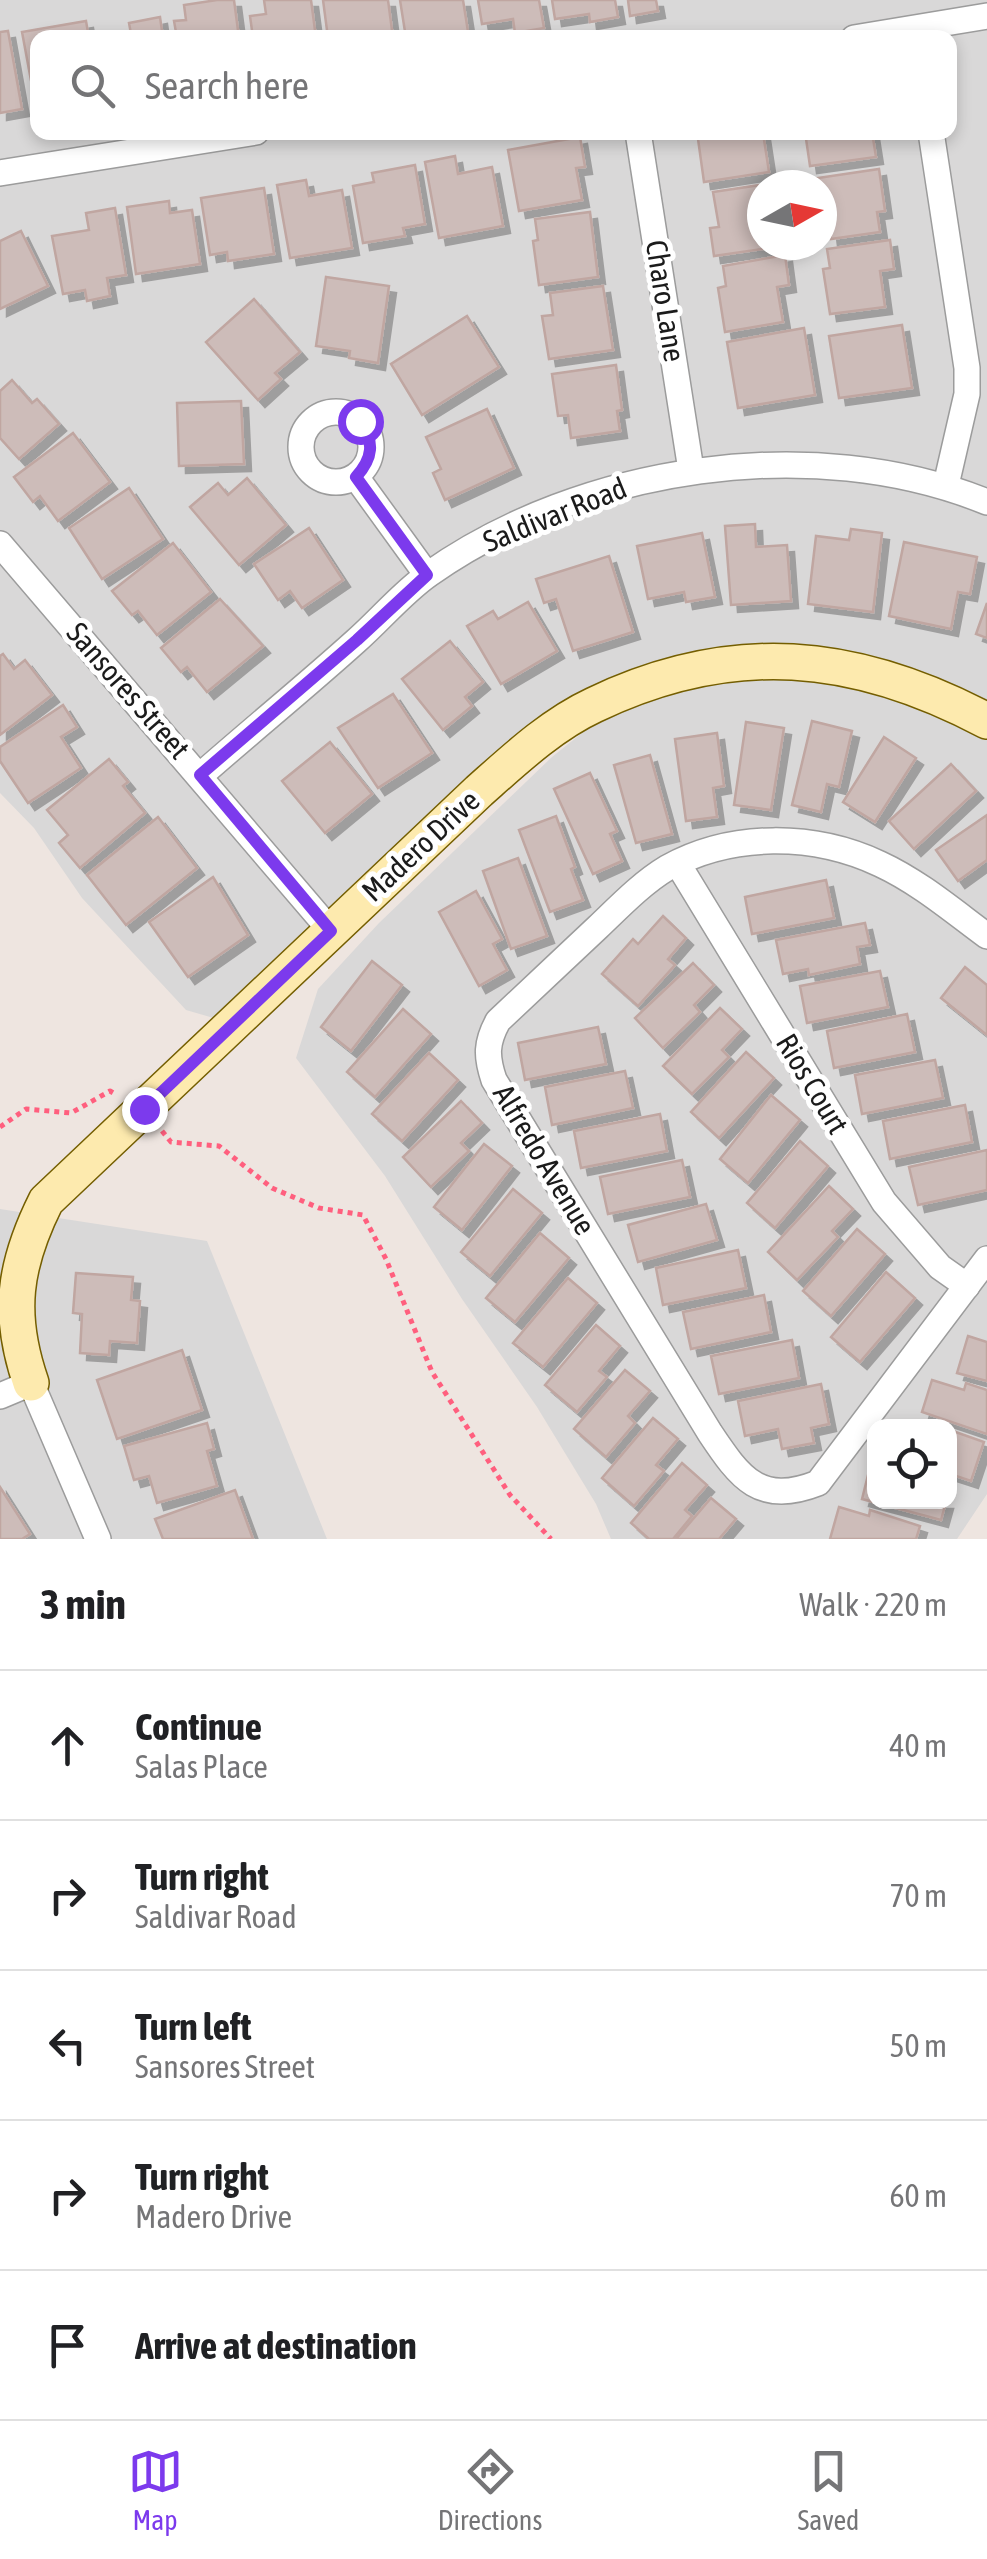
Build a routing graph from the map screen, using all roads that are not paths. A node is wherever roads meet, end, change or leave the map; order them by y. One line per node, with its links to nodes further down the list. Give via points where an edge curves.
1 (987, 16): 2 (street)
2 (927, 30)
3 (206, 140): 6 (street)
4 (639, 140): 7 (street, Charo Lane)
5 (932, 140): 9 (street, via 967,368)
6 (0, 173)
7 (691, 470): 9 (street, Saldivar Road, via 837,468); 12 (street, Saldivar Road, via 528,520)
8 (356, 477): 12 (street)
9 (946, 485): 10 (street, Saldivar Road)
10 (987, 502)
11 (0, 544): 14 (street, Sansores Street)
12 (427, 575): 14 (street, Saldivar Road)
13 (987, 721): 16 (street, Madero Drive, via 887,677 811,662 745,662 667,677 592,705 537,741)
14 (200, 775): 16 (street, Sansores Street)
15 (678, 864): 17 (street, Alfredo Avenue, via 756,841 832,848 880,864); 19 (street, Rios Court, via 884,1202 940,1267); 19 (street, Alfredo Avenue, via 631,896 498,1021 486,1056 494,1080 734,1468 754,1486 778,1492 818,1482)
16 (331, 931): 20 (street, Madero Drive, via 46,1201 26,1241 15,1292)
17 (987, 936)
18 (987, 1259): 19 (street, Alfredo Avenue)
19 (967, 1286)
20 (16, 1390): 21 (street, Madero Drive)
21 (98, 1539)

